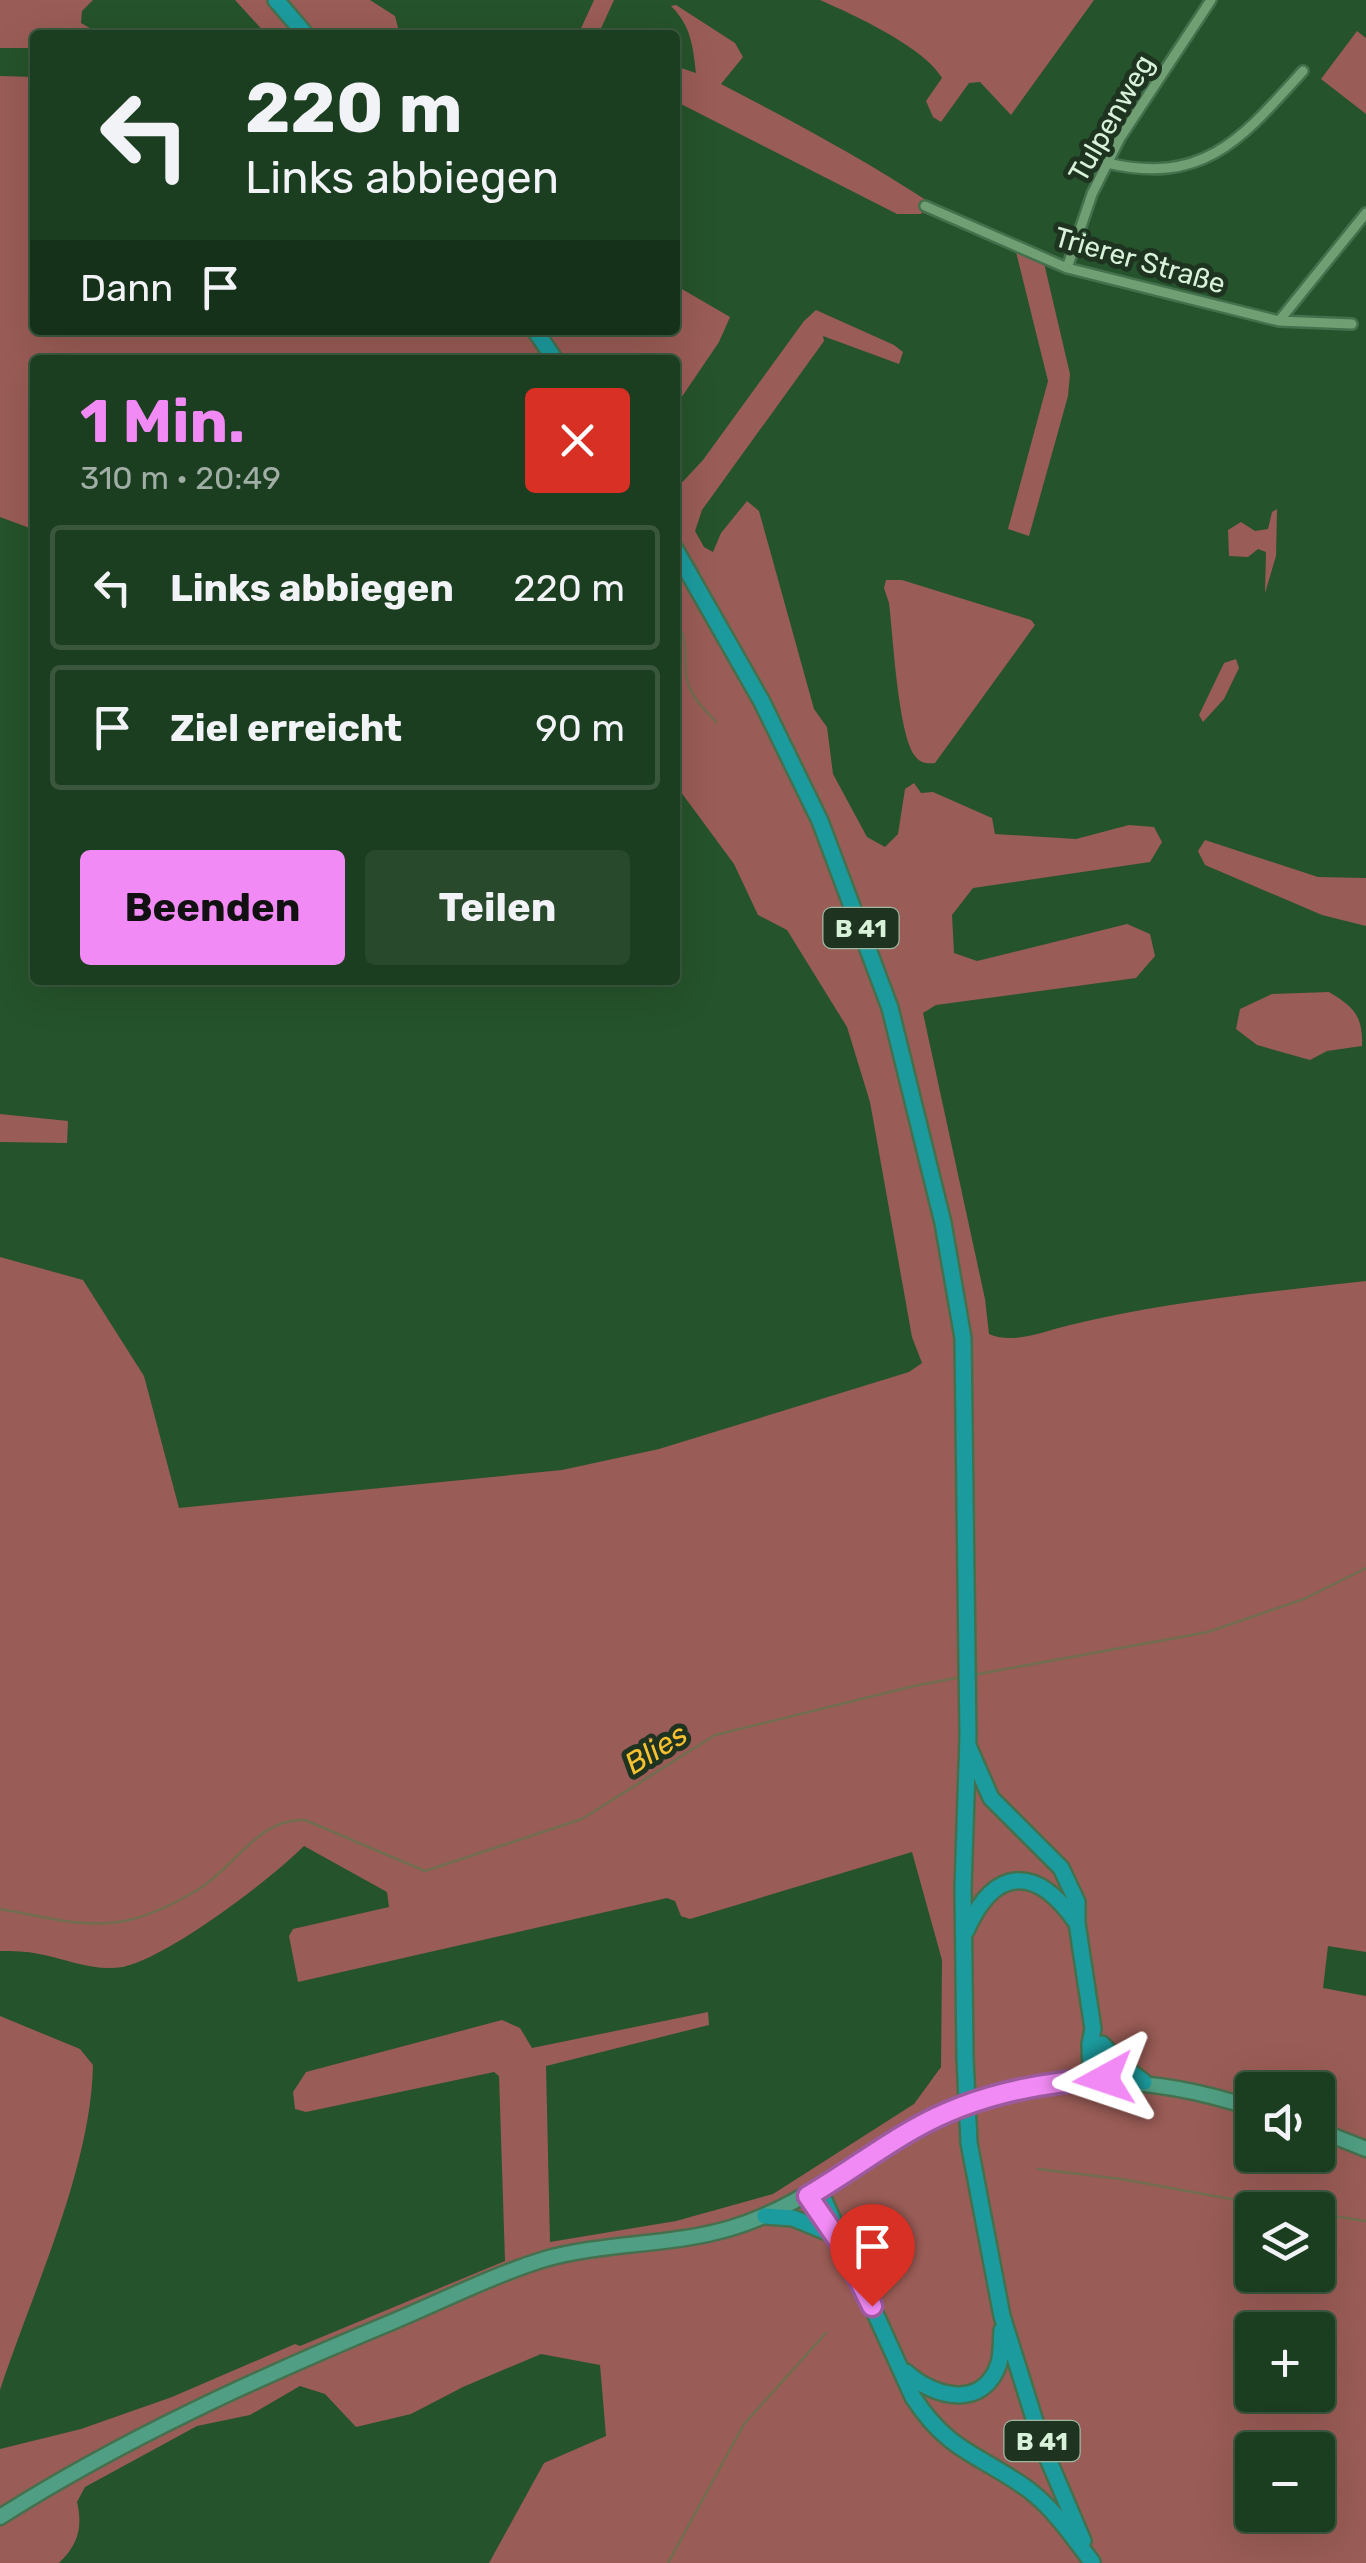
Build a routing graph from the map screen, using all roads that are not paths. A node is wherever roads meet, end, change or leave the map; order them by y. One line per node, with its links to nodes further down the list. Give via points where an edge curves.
1 (276, 0): 3 (highway)
2 (1211, 0): 5 (street, Tulpenweg)
3 (302, 30)
4 (1303, 72): 5 (street, via 1242,136 1211,158 1146,170)
5 (1107, 162): 8 (street, Tulpenweg)
6 (925, 206): 8 (street, Trierer Straße)
7 (1366, 213): 9 (street)
8 (1067, 268): 9 (street, Trierer Straße)
9 (1279, 321): 10 (street, Trierer Straße)
10 (1352, 324)
11 (680, 559): 12 (highway, B 41, via 820,821 890,1008 920,1122 964,1338)
12 (968, 1740): 13 (highway, via 991,1798 1060,1868 1077,1902); 14 (highway, B 41)
13 (1076, 1923): 14 (highway, via 1037,1884 1002,1884 976,1909); 15 (highway)
14 (963, 1939): 25 (highway, B 41, bridge, via 969,2144)
15 (1093, 2028): 16 (highway); 17 (highway)
16 (1103, 2044): 17 (highway); 18 (highway)
17 (1097, 2080): 18 (main road); 22 (main road, via 1028,2087 969,2103 915,2128)
18 (1144, 2082): 19 (main road)
19 (1235, 2103)
20 (1335, 2137): 21 (main road)
21 (1366, 2149)
22 (814, 2192): 23 (main road); 24 (highway)
23 (765, 2216): 24 (highway, via 793,2218); 27 (main road, via 700,2236 585,2248 512,2272 277,2371)
24 (837, 2239): 26 (highway)
25 (1002, 2316): 26 (highway, via 998,2364 974,2391 936,2394); 28 (highway, B 41, via 1044,2446)
26 (902, 2368): 28 (highway, via 930,2424 1048,2506)
27 (0, 2517)
28 (1092, 2563)

